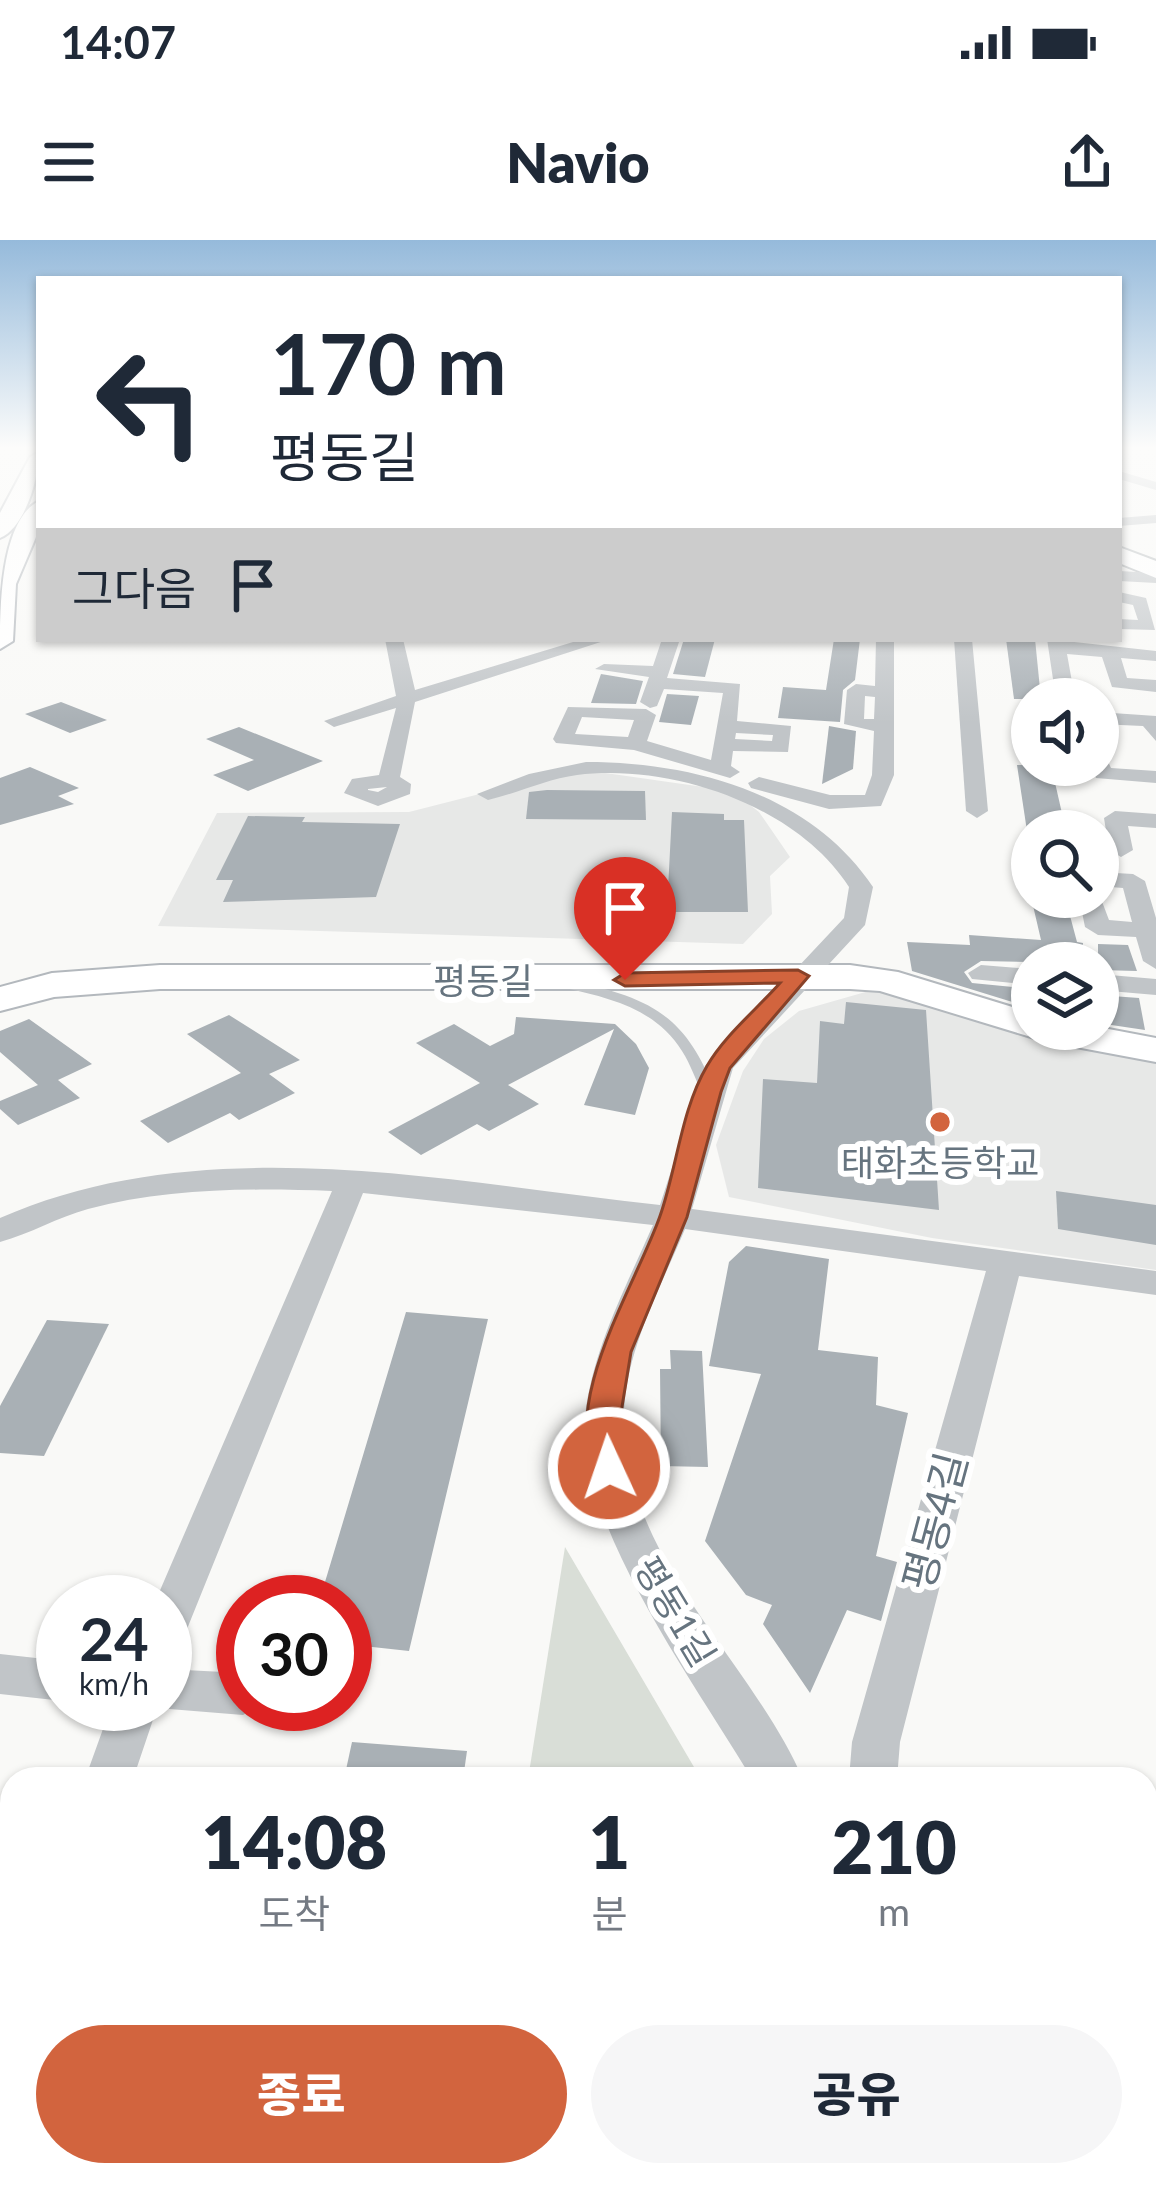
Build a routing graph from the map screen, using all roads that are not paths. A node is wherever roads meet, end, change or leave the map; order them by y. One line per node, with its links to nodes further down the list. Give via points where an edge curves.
1 (21, 542): 5 (main road)
2 (1122, 556): 3 (main road)
3 (1156, 574): 4 (street)
4 (1122, 576)
5 (3, 589): 8 (main road)
6 (1122, 598): 7 (street, via 1140,602 1149,626)
7 (1122, 624)
8 (0, 641)
9 (395, 642): 23 (street)
10 (537, 642): 18 (street)
11 (592, 642): 18 (street)
12 (669, 642): 20 (street)
13 (885, 642): 34 (street, via 883,775 873,801 829,802)
14 (963, 642): 38 (street)
15 (1057, 644): 16 (street); 21 (street)
16 (1110, 652): 17 (street); 22 (street, via 1119,683)
17 (1156, 656)
18 (547, 658): 23 (street)
19 (604, 669): 20 (street)
20 (659, 678): 26 (street); 31 (street, via 733,688)
21 (1061, 678)
22 (1156, 686)
23 (408, 696): 28 (street); 35 (street)
24 (1119, 701): 25 (street)
25 (1156, 704)
26 (646, 715): 30 (street); 30 (street, via 575,711 563,739)
27 (1119, 719): 29 (street, via 1150,721)
28 (334, 721)
29 (1156, 735)
30 (636, 744): 31 (street)
31 (720, 768): 34 (street)
32 (1119, 775): 33 (street)
33 (1156, 777)
34 (746, 779): 37 (street)
35 (388, 780)
36 (488, 794): 37 (street, via 592,767)
37 (763, 802): 47 (street, 평동1길, via 836,848 861,887 856,920)
38 (977, 811)
39 (1156, 821): 40 (street, via 1115,818)
40 (1121, 850)
41 (1119, 880): 43 (street, via 1133,881)
42 (1095, 918): 43 (street, via 1097,927)
43 (1147, 930): 45 (street)
44 (0, 961): 49 (main road)
45 (1156, 961)
46 (981, 974): 48 (street)
47 (798, 976): 50 (main road, 평동길); 54 (main road, 평동길, via 884,980); 57 (street, 평동1길, via 718,1066)
48 (1011, 976)
49 (160, 977): 50 (main road, 평동길); 53 (main road, 평동길, via 52,985)
50 (540, 980): 57 (lane, via 612,995 659,1017 683,1035)
51 (1119, 984): 52 (street)
52 (1156, 987)
53 (0, 999)
54 (1011, 1019)
55 (1119, 1043): 56 (main road)
56 (1156, 1050)
57 (708, 1092): 59 (street, 평동1길)
58 (352, 1182): 59 (street); 60 (street, via 126,1190 34,1213); 63 (street)
59 (674, 1217): 61 (street); 68 (street, 평동1길, via 616,1352 604,1419 609,1468 632,1538)
60 (0, 1231)
61 (1005, 1265): 62 (street); 69 (street, 평동4길)
62 (1156, 1283)
63 (188, 1575)
64 (0, 1674): 65 (street)
65 (36, 1678)
66 (126, 1731): 67 (street)
67 (113, 1767)
68 (771, 1767)
69 (874, 1767)

